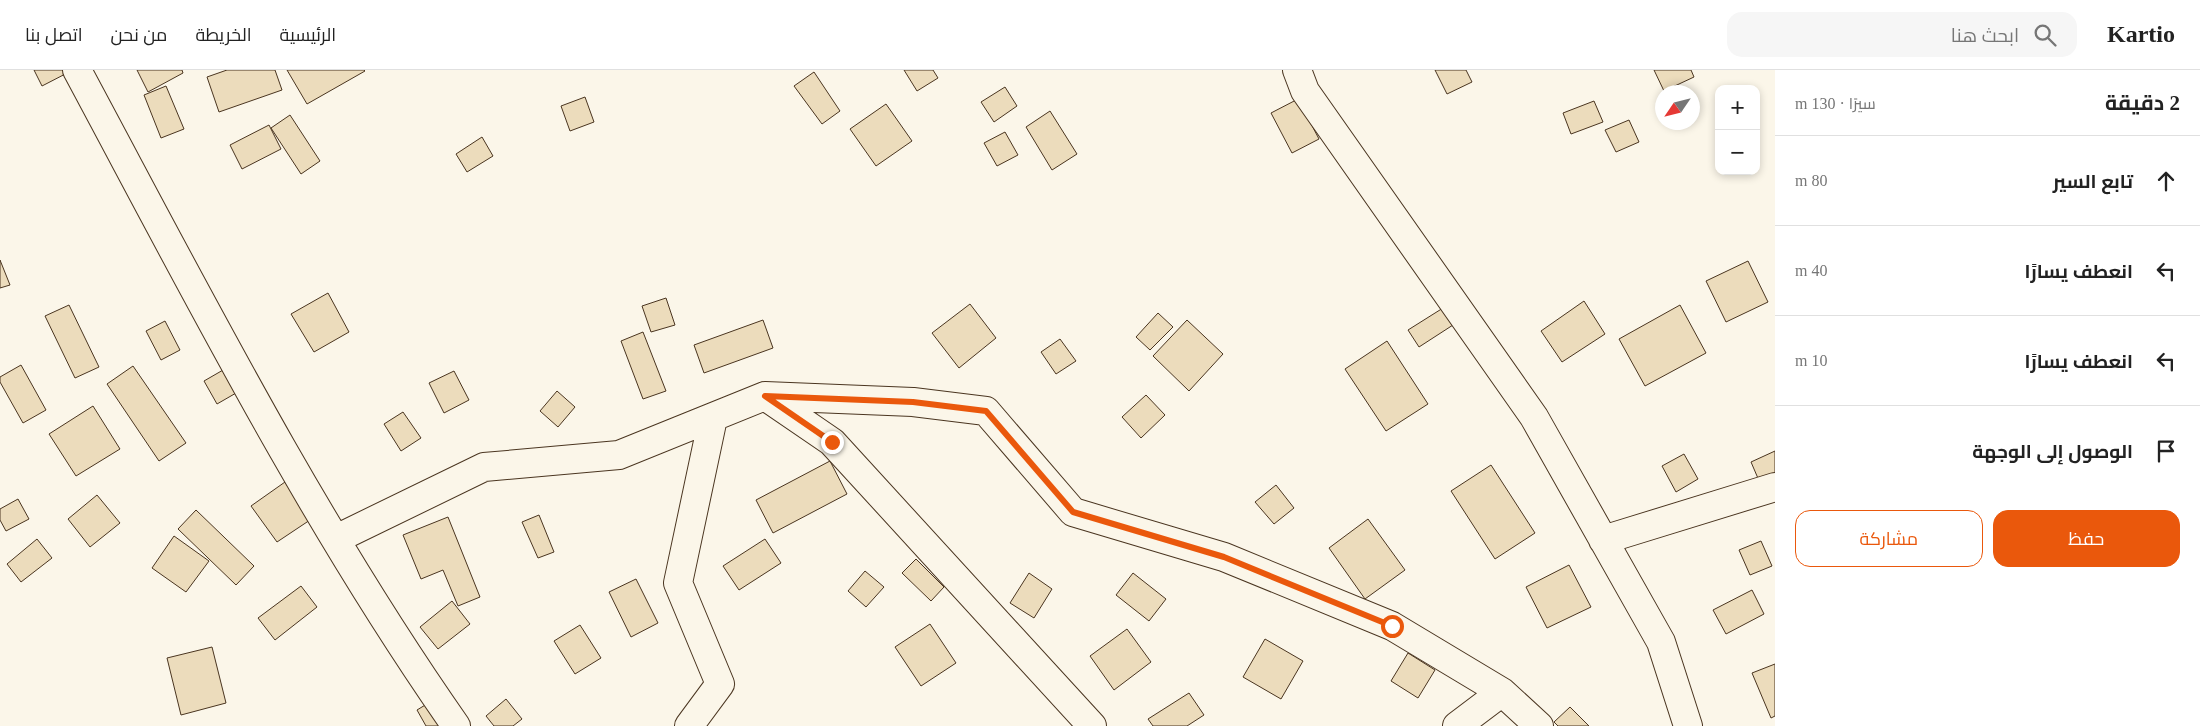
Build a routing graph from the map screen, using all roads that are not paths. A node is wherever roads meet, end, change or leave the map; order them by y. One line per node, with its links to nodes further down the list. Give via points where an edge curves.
1 (77, 70): 6 (street, via 265,420)
2 (1296, 70): 7 (street, via 1311,99 1534,417)
3 (765, 396): 4 (street); 8 (street, via 913,402 986,411 1073,512 1224,557 1392,626); 11 (street, via 832,442)
4 (713, 418): 6 (street, via 619,455 484,467); 10 (street, via 678,583 720,684)
5 (1775, 486): 7 (street)
6 (336, 539): 9 (street, via 410,661)
7 (1603, 540): 14 (street, via 1661,642)
8 (1502, 692): 12 (street); 13 (street)
9 (456, 726)
10 (689, 726)
11 (1092, 726)
12 (1457, 726)
13 (1539, 726)
14 (1688, 726)

